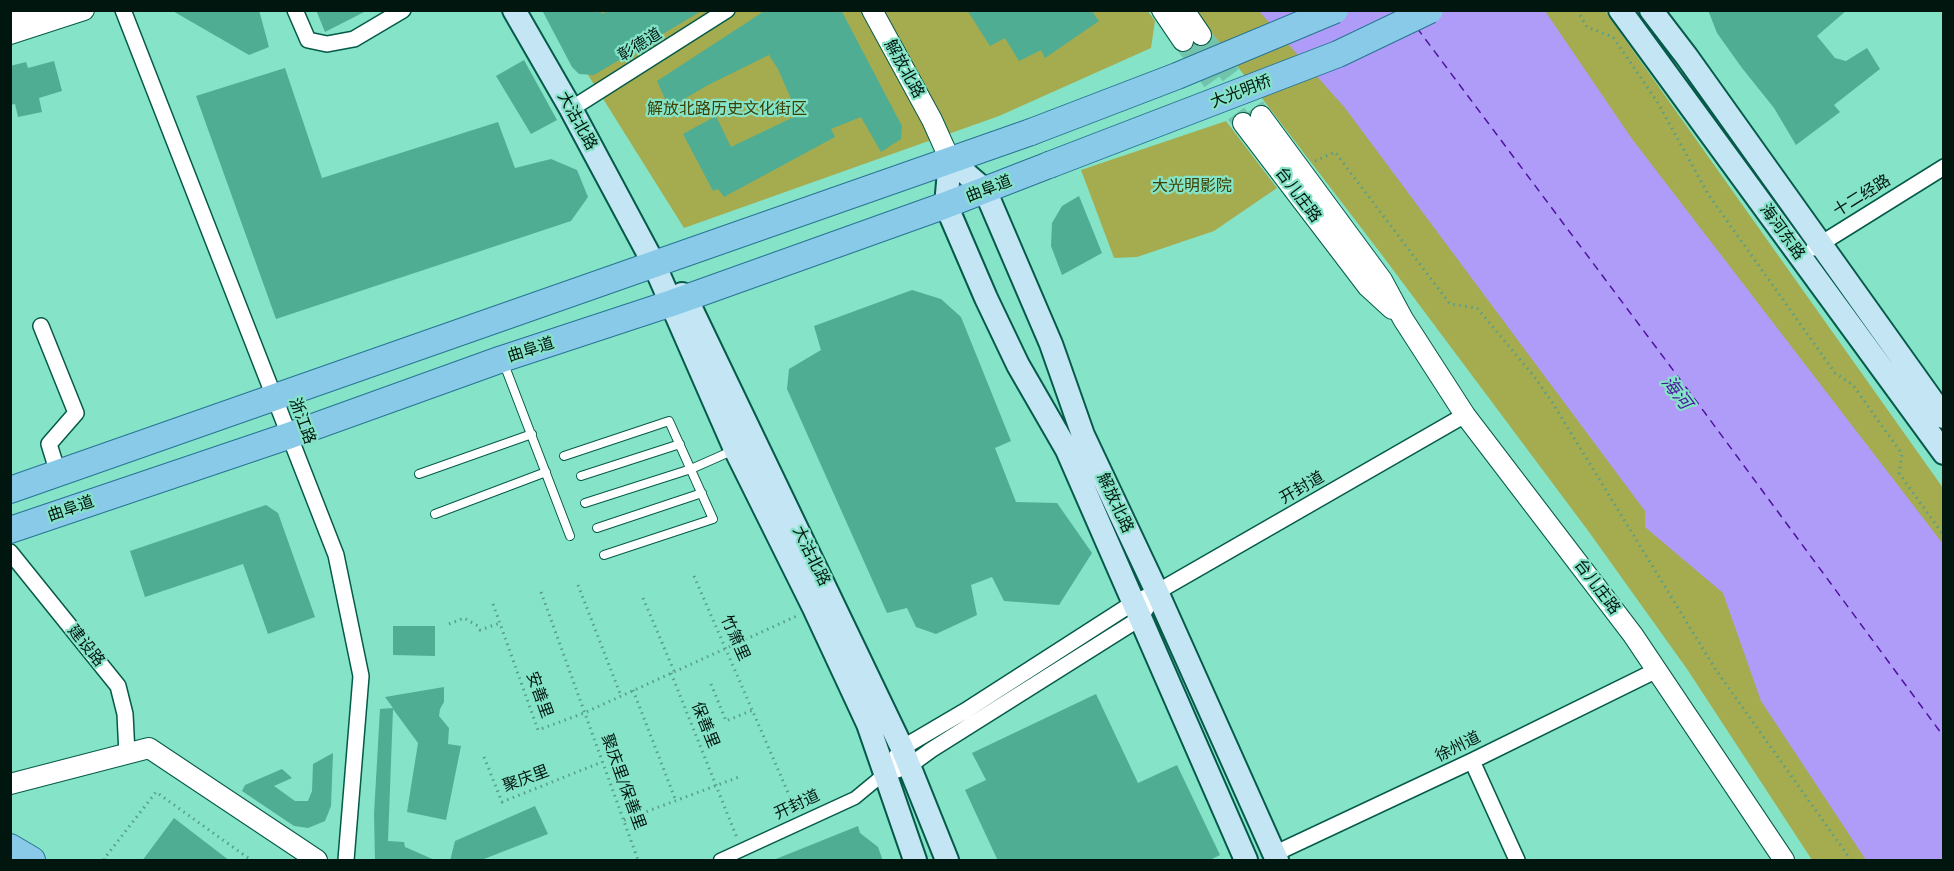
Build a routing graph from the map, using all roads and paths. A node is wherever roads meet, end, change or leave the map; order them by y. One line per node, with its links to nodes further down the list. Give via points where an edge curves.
1 (37, 10): 16 (street)
2 (84, 10): 17 (street)
3 (123, 10): 32 (street, 浙江路)
4 (295, 10): 5 (street, via 308,40 327,44 354,39)
5 (403, 10)
6 (514, 10): 18 (main road, 大沽北路)
7 (727, 10): 18 (street, 彰德道)
8 (872, 10): 21 (street, 解放北路)
9 (1162, 10): 10 (street, via 1192,38)
10 (1184, 10)
11 (1335, 10): 21 (main road, bridge, via 1031,132)
12 (1430, 10): 22 (main road, 大光明桥, bridge, via 1338,54)
13 (1576, 10): 53 (path, via 1587,27 1613,37 1658,103 1708,194 1835,374 1853,385 1902,454 1899,473)
14 (1620, 10): 27 (main road, 海河东路)
15 (1651, 10): 26 (main road, 海河东路)
16 (10, 19)
17 (10, 34)
18 (571, 109): 28 (main road, 大沽北路)
19 (1252, 120): 33 (street, 台儿庄路, via 1368,287 1403,319)
20 (1309, 154): 101 (path, via 1315,162 1335,152 1450,304 1477,308 1533,375 1716,670)
21 (950, 160): 24 (main road, 解放北路); 25 (main road, 解放北路); 28 (main road)
22 (1049, 165): 24 (main road, 曲阜道)
23 (1944, 167): 26 (street, 十二经路)
24 (985, 190): 25 (main road, 曲阜道); 59 (main road, 解放北路, via 1052,344 1083,435)
25 (946, 205): 29 (main road, 曲阜道); 63 (main road, 解放北路, via 1018,365 1066,450)
26 (1821, 244): 27 (street, 十二经路); 34 (main road, 海河东路)
27 (1800, 256): 39 (main road, 海河东路)
28 (654, 264): 29 (main road, 大沽北路); 32 (main road)
29 (679, 301): 31 (main road, 曲阜道); 38 (main road, 大沽北路); 76 (main road, 大沽北路)
30 (41, 326): 43 (street, via 76,413 49,444)
31 (502, 359): 35 (lane); 36 (main road, 曲阜道)
32 (275, 397): 36 (street, 浙江路); 43 (main road)
33 (1465, 415): 59 (street, 开封道); 67 (street, 台儿庄路)
34 (1944, 417)
35 (532, 434): 42 (lane); 44 (lane)
36 (288, 436): 51 (main road, 曲阜道); 93 (street, 浙江路, via 336,555 361,675)
37 (680, 444): 40 (lane, via 669,421); 41 (lane); 45 (lane)
38 (735, 449): 41 (lane); 62 (main road, 大沽北路)
39 (1944, 453)
40 (564, 456)
41 (691, 469): 47 (lane); 48 (lane)
42 (546, 472): 49 (lane); 52 (lane)
43 (58, 473): 46 (main road)
44 (419, 474)
45 (581, 476)
46 (10, 490)
47 (702, 494): 50 (lane); 55 (lane, via 713,519)
48 (585, 504)
49 (435, 514)
50 (597, 528)
51 (10, 530)
52 (570, 536)
53 (1944, 536)
54 (10, 552): 74 (street, 建设路, via 118,686 125,714)
55 (604, 555)
56 (694, 576): 66 (path, 竹箫里)
57 (578, 585): 71 (path)
58 (542, 592): 73 (path)
59 (1157, 592): 63 (street, 开封道); 88 (main road, 解放北路)
60 (643, 598): 68 (path)
61 (493, 604): 64 (path, 安善里)
62 (814, 608): 66 (path, 安善里); 79 (main road, 大沽北路, via 868,724)
63 (1136, 611): 76 (street, 开封道, via 931,750); 98 (main road, 解放北路)
64 (500, 622): 65 (path, via 480,630 464,618); 73 (path, 安善里, via 538,730)
65 (449, 624)
66 (726, 648): 68 (path, 安善里); 72 (path, 竹箫里)
67 (1657, 670): 77 (street, 徐州道); 100 (street, 台儿庄路)
68 (673, 672): 70 (path, 安善里); 82 (path, 保善里)
69 (711, 684): 72 (path, via 726,721)
70 (633, 690): 71 (path, 安善里); 83 (path)
71 (621, 696): 73 (path, 安善里)
72 (753, 710): 85 (path, 竹箫里)
73 (584, 713): 78 (path, 聚庆里/保善里)
74 (127, 754): 81 (street); 92 (street, via 149,748)
75 (484, 757): 78 (path, 聚庆里, via 502,802)
76 (906, 757): 79 (street, 开封道); 97 (main road, 大沽北路)
77 (1472, 761): 88 (street, 徐州道); 99 (street)
78 (602, 762): 84 (path, 聚庆里/保善里)
79 (884, 774): 85 (street, 开封道, via 855,798); 96 (main road, 大沽北路)
80 (739, 777): 82 (path)
81 (10, 784)
82 (717, 786): 83 (path); 87 (path, 保善里)
83 (676, 801): 84 (path)
84 (624, 820): 94 (path, 聚庆里/保善里)
85 (801, 823): 87 (street, 开封道)
86 (10, 847): 89 (main road)
87 (742, 850): 95 (street, 开封道)
88 (1270, 858)
89 (33, 861)
90 (105, 861): 91 (path, via 156,792)
91 (251, 861)
92 (317, 861)
93 (346, 861)
94 (638, 861)
95 (720, 861)
96 (915, 861)
97 (947, 861)
98 (1246, 861)
99 (1517, 861)
100 (1784, 861)
101 (1851, 861)

